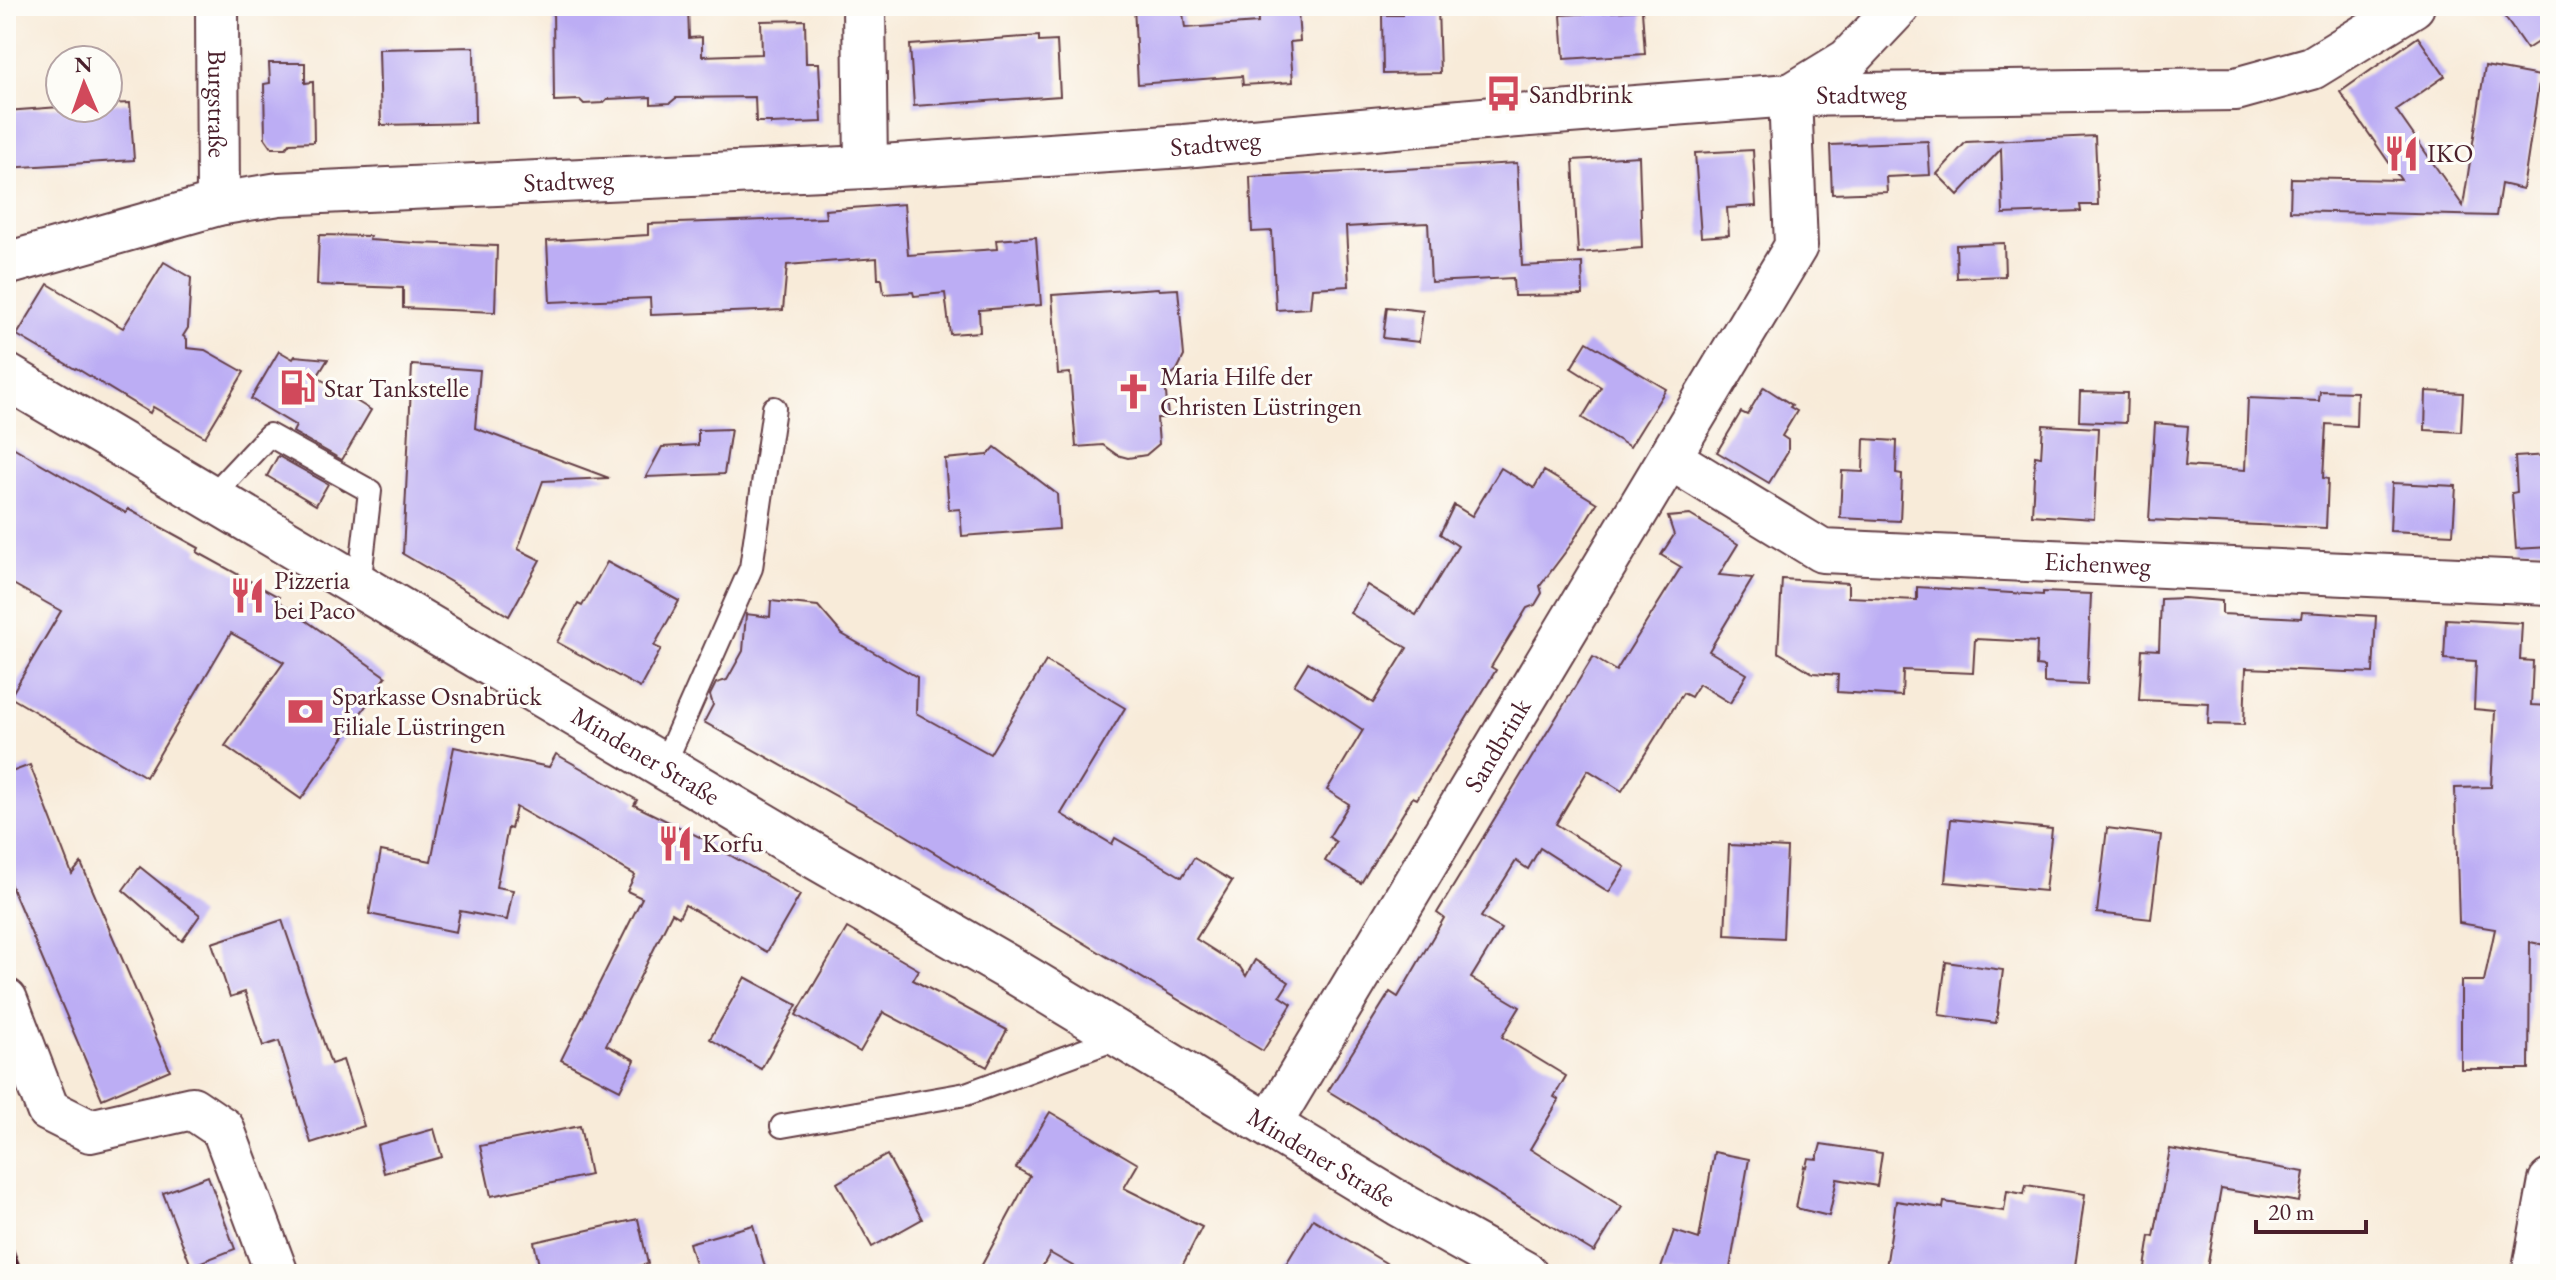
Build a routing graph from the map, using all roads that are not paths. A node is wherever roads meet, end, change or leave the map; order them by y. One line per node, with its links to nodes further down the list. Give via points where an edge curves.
1 (217, 6): 7 (street, Burgstraße)
2 (864, 6): 6 (street)
3 (1899, 6): 5 (street, via 1848,60)
4 (2413, 6): 5 (street, Stadtweg, via 2312,68 2236,89)
5 (1790, 95): 6 (street, Stadtweg); 11 (street, Sandbrink, via 1796,246)
6 (866, 167): 7 (street, Stadtweg, via 279,194)
7 (218, 204): 8 (street, Stadtweg)
8 (6, 264)
9 (6, 376): 12 (main road, Mindener Straße)
10 (774, 408): 15 (lane, via 751,568)
11 (1670, 458): 13 (street, Eichenweg, via 1822,551); 19 (street, Sandbrink)
12 (210, 498): 14 (main road, Mindener Straße); 14 (lane, via 269,435 370,491)
13 (2550, 583)
14 (359, 586): 15 (main road, Mindener Straße)
15 (663, 767): 17 (main road, Mindener Straße)
16 (6, 1000): 22 (street, via 48,1110 90,1131 192,1108 223,1129)
17 (1121, 1037): 18 (lane, via 966,1094); 19 (main road, Mindener Straße)
18 (782, 1126)
19 (1269, 1126): 21 (main road, Mindener Straße)
20 (2550, 1181): 23 (street)
21 (1503, 1270)
22 (277, 1274)
23 (2533, 1274)

